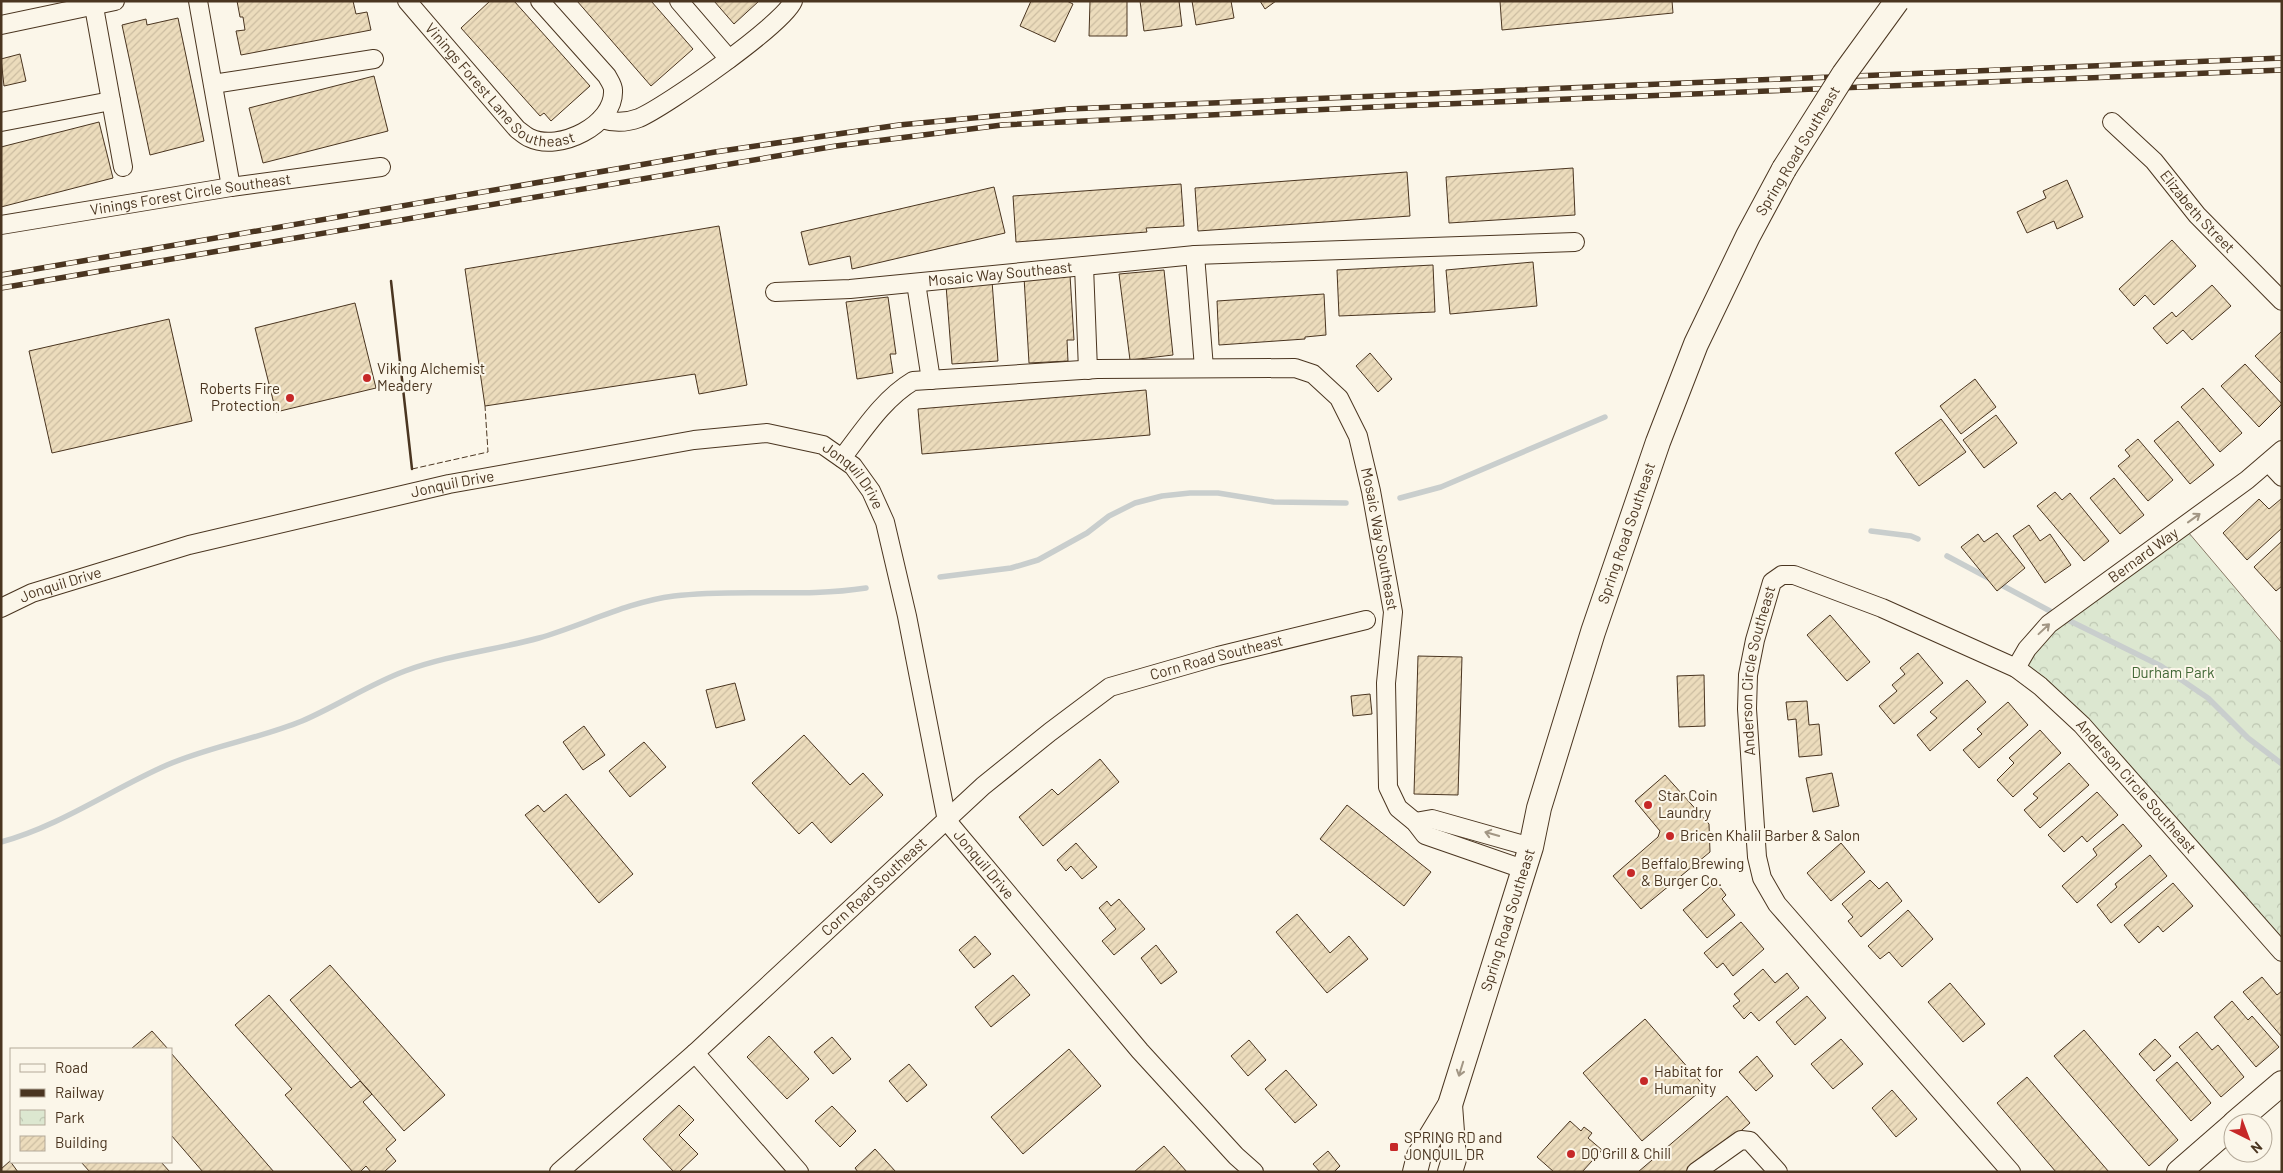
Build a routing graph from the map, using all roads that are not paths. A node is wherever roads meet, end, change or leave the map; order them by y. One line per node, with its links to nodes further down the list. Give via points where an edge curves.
1 (115, 1): 8 (street)
2 (198, 1): 12 (street)
3 (407, 1): 14 (street, Vinings Forest Lane Southeast, via 517,129 531,139 547,142 565,140 578,136)
4 (540, 1): 14 (street, Vinings Forest Lane Southeast, via 607,76 613,89 612,100)
5 (679, 1): 11 (street)
6 (793, 1): 11 (street, Vinings Forest Lane Southeast, via 786,12)
7 (1897, 1): 39 (main road, Spring Road Southeast, bridge, via 1844,74 1784,168 1696,344 1658,442 1590,642 1538,808)
8 (94, 6): 9 (street); 13 (street)
9 (1, 25)
10 (374, 59): 12 (street)
11 (729, 59): 14 (street, Vinings Forest Lane Southeast, via 667,104 637,119 621,122)
12 (213, 84): 19 (street)
13 (111, 101): 15 (street); 17 (street)
14 (601, 120)
15 (1, 122)
16 (2112, 122): 26 (street, Elizabeth Street, via 2154,161 2197,215)
17 (123, 167)
18 (381, 167): 19 (street, Vinings Forest Circle Southeast)
19 (231, 187): 20 (street, Vinings Forest Circle Southeast)
20 (1, 225)
21 (1575, 242): 22 (street, Mosaic Way Southeast)
22 (1195, 255): 23 (street, Mosaic Way Southeast); 27 (street)
23 (1084, 266): 24 (street, Mosaic Way Southeast); 28 (street, Mosaic Way Southeast)
24 (916, 282): 25 (street, Mosaic Way Southeast); 29 (street, Mosaic Way Southeast)
25 (775, 292)
26 (2282, 301)
27 (1204, 368): 28 (street, Mosaic Way Southeast); 38 (street, Mosaic Way Southeast, via 1295,368 1313,374 1339,398 1358,436 1393,612 1386,683 1388,787 1398,808)
28 (1088, 370): 29 (street, Mosaic Way Southeast)
29 (931, 380): 31 (street, Mosaic Way Southeast, via 913,381 898,390)
30 (2282, 450): 32 (street, Bernard Way)
31 (842, 458): 34 (street, Jonquil Drive, via 823,445 767,433 694,440 449,484 189,545 32,593); 37 (street, Jonquil Drive, via 854,466 886,522)
32 (2268, 462): 33 (street); 36 (street, Bernard Way, one-way to 32, via 2027,649 2049,624)
33 (2282, 477)
34 (1, 608)
35 (1366, 620): 37 (street, Corn Road Southeast, via 1218,656 1110,687 983,786)
36 (2016, 668): 41 (street, Anderson Circle Southeast, via 2082,725); 54 (street, Anderson Circle Southeast, via 1880,606 1794,575 1782,575 1772,582 1755,640 1748,675 1747,709 1757,857 1769,892)
37 (947, 821): 42 (street, Corn Road Southeast); 49 (street, Jonquil Drive, via 1140,1051)
38 (1415, 822): 39 (street, one-way to 38, via 1432,819); 40 (street, Mosaic Way Southeast, via 1425,835)
39 (1531, 847): 40 (main road, Spring Road Southeast)
40 (1523, 869): 44 (main road, Spring Road Southeast, one-way to 44)
41 (2282, 952)
42 (695, 1053): 47 (street, Corn Road Southeast); 48 (street)
43 (2281, 1085): 45 (main road)
44 (1450, 1105): 50 (main road, Spring Road Southeast, via 1420,1156); 51 (main road, Spring Road Southeast, via 1454,1159)
45 (2247, 1113)
46 (2223, 1134): 55 (main road)
47 (559, 1172)
48 (799, 1172)
49 (1254, 1172)
50 (1415, 1172)
51 (1450, 1172)
52 (1696, 1172): 53 (street, via 1741,1140 1750,1141)
53 (1778, 1172)
54 (2011, 1172)
55 (2179, 1172)

